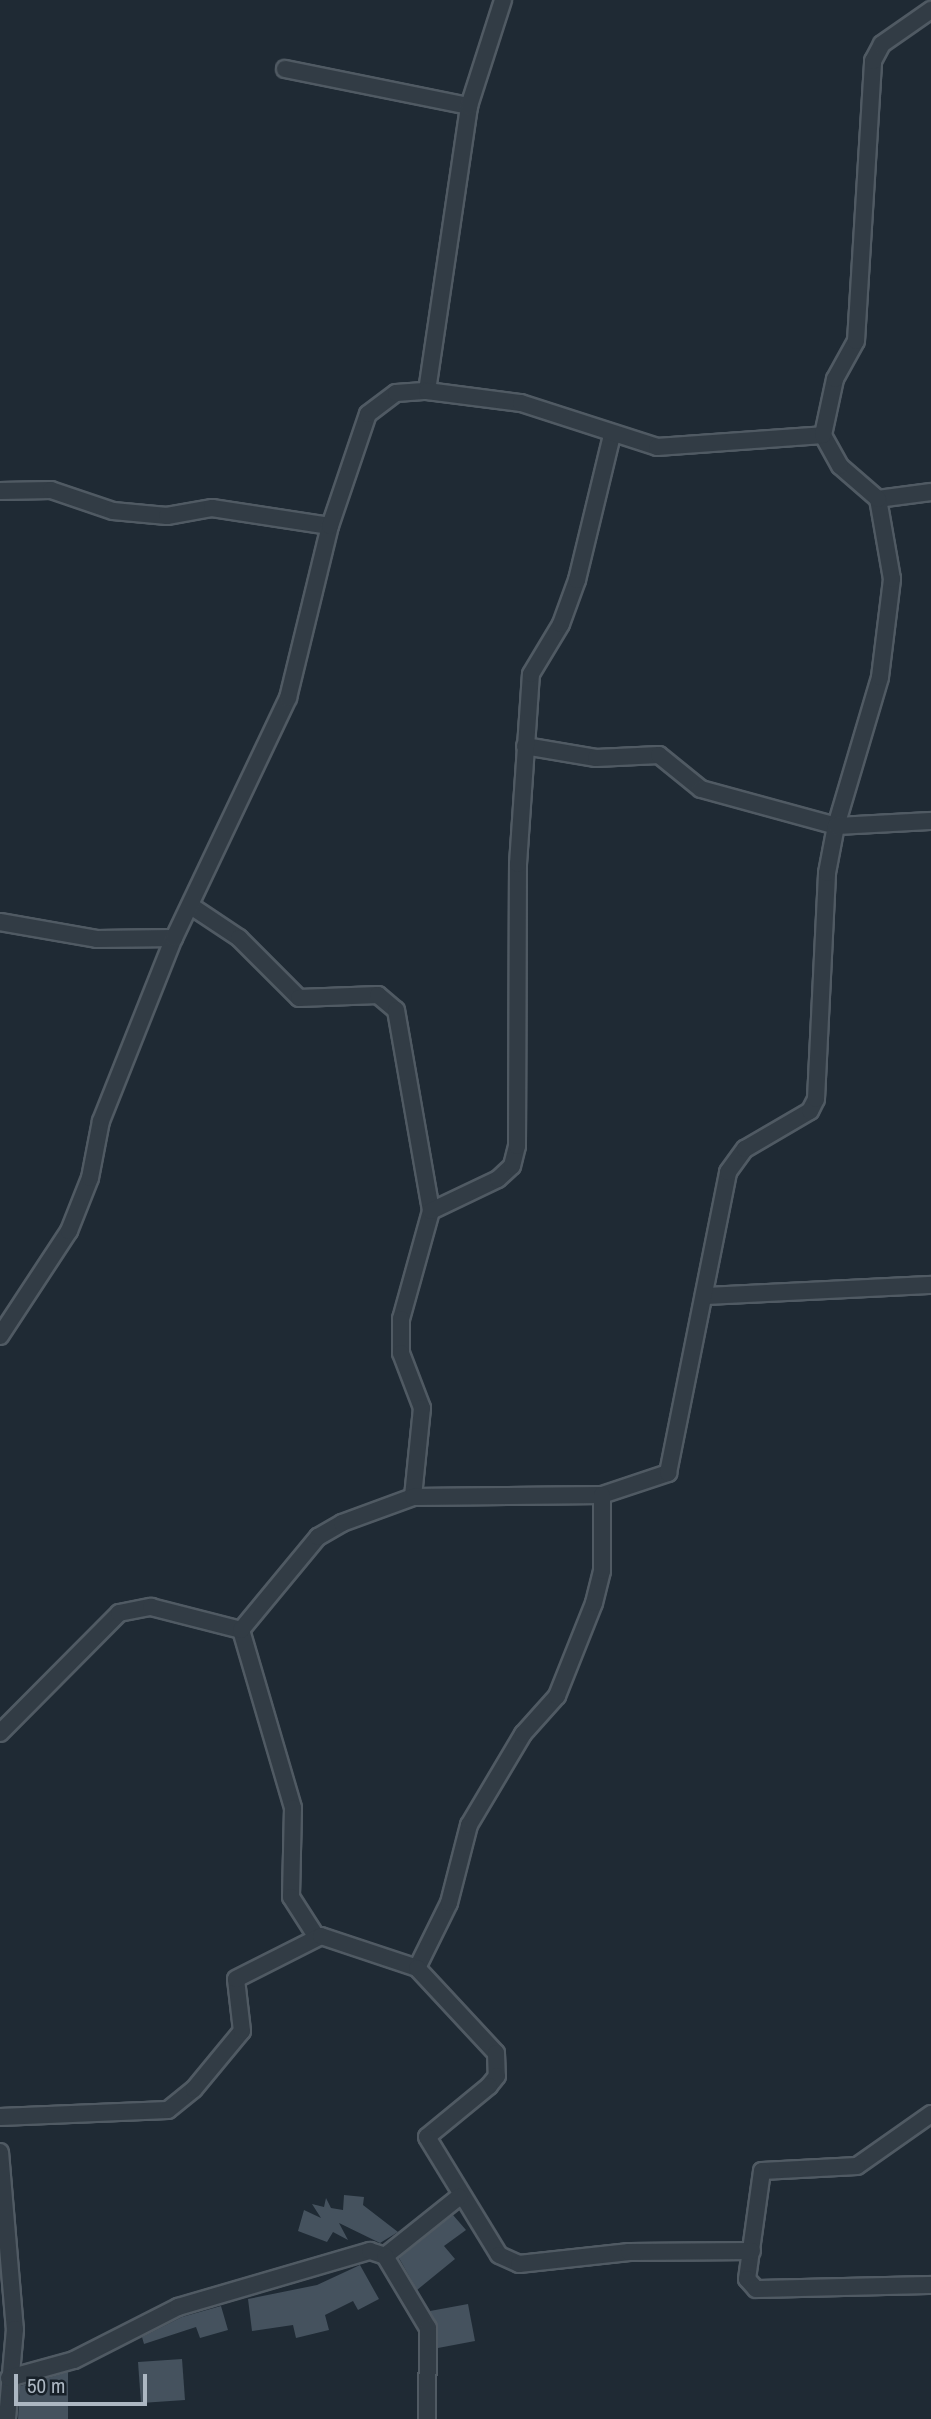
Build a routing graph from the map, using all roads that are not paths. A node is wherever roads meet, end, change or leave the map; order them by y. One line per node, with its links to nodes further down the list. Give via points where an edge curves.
1 (503, 0): 4 (street)
2 (931, 10): 7 (street, via 882,44 873,61 856,341 835,379)
3 (285, 69): 4 (street)
4 (469, 106): 5 (street)
5 (428, 391): 6 (street, via 521,403); 11 (street, via 396,393 368,414)
6 (612, 435): 7 (street, via 657,447); 12 (street, via 577,580 561,624 531,674)
7 (823, 435): 10 (street, via 840,466)
8 (0, 491): 11 (street, via 51,490 113,511 167,516 212,508)
9 (931, 492): 10 (street)
10 (878, 499): 14 (street, via 892,579 880,677)
11 (330, 526): 15 (street, via 288,698)
12 (525, 746): 14 (street, via 596,758 659,755 701,789); 18 (street, via 513,1098 517,1146 512,1166 498,1180)
13 (931, 821): 14 (street)
14 (836, 826): 20 (street, via 827,873 817,1100 810,1111 745,1149 729,1172)
15 (191, 906): 17 (street); 18 (street, via 239,938 299,998 378,995 396,1010)
16 (0, 922): 17 (street, via 97,939)
17 (174, 938): 21 (street, via 101,1121 90,1178 69,1231)
18 (431, 1211): 23 (street, via 401,1319 401,1353 422,1408)
19 (931, 1285): 20 (street)
20 (704, 1296): 22 (street, via 675,1463 659,1480)
21 (0, 1336)
22 (602, 1494): 23 (street); 27 (street, via 602,1571 594,1603 557,1696 523,1734 468,1825 449,1903)
23 (413, 1497): 24 (street, via 318,1537)
24 (241, 1630): 25 (street, via 151,1607 119,1613); 26 (street, via 293,1808 291,1897)
25 (0, 1733)
26 (316, 1936): 27 (street); 29 (street, via 236,1979 242,2031 194,2089 168,2110)
27 (417, 1968): 31 (street, via 496,2053 499,2064 489,2086 427,2137)
28 (931, 2114): 32 (street, via 857,2166 762,2171)
29 (0, 2117)
30 (0, 2152): 35 (street, via 15,2329)
31 (459, 2197): 32 (street, via 499,2255 519,2264 629,2252); 33 (street)
32 (752, 2251): 34 (street, via 747,2279 756,2289)
33 (385, 2256): 35 (street, via 361,2252 178,2307 74,2360); 37 (street, via 428,2328)
34 (931, 2285)
35 (9, 2378): 36 (street)
36 (7, 2419)
37 (428, 2419)

